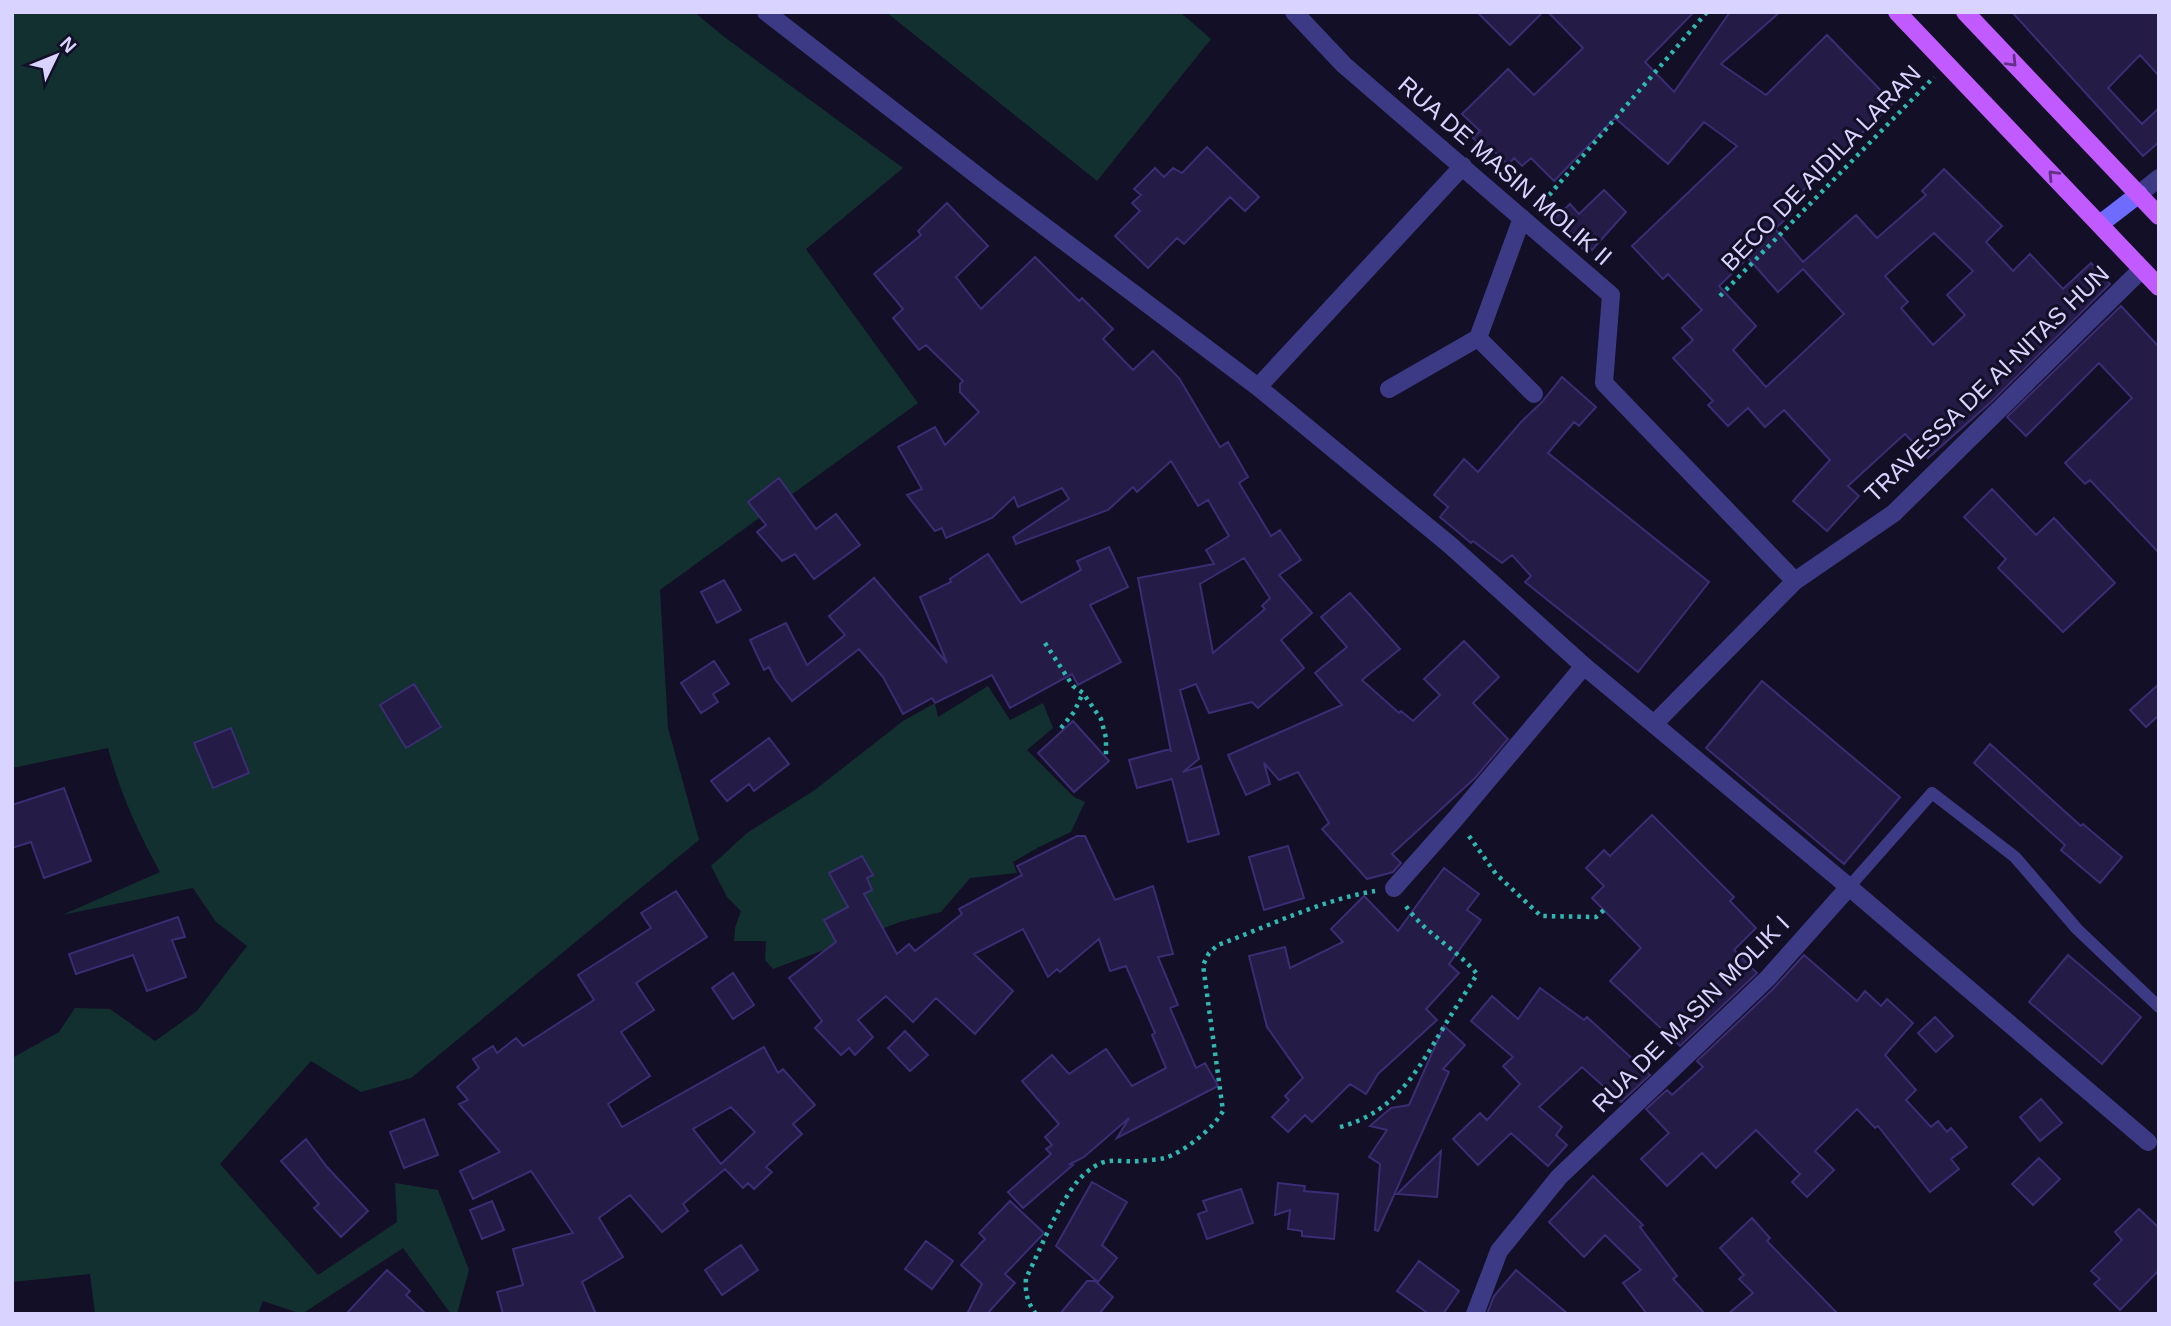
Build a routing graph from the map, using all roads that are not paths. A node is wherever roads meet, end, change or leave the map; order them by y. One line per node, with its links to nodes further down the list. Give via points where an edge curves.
1 (766, 12): 14 (street)
2 (1294, 12): 5 (street, RUA DE MASIN MOLIK II, via 1344,65)
3 (1897, 12): 10 (main road, one-way to 3)
4 (1965, 12): 7 (main road, one-way to 7)
5 (1463, 166): 8 (street, RUA DE MASIN MOLIK II); 14 (street)
6 (2159, 178): 7 (street)
7 (2139, 194): 9 (main road); 10 (street)
8 (1530, 214): 13 (street); 17 (street, RUA DE MASIN MOLIK II, via 1611,295 1604,383)
9 (2159, 216)
10 (2100, 224): 11 (main road)
11 (2142, 269): 12 (main road); 17 (street, TRAVESSA DE AI-NITAS HUN, via 1894,513)
12 (2159, 287)
13 (1478, 338): 15 (street); 16 (street)
14 (1258, 387): 18 (street, via 1450,545)
15 (1389, 389)
16 (1534, 394)
17 (1796, 582): 19 (street)
18 (1584, 666): 19 (street); 21 (street)
19 (1654, 724): 20 (street)
20 (1849, 887): 22 (lane, via 1932,793 2015,857 2077,929); 23 (street); 24 (street, RUA DE MASIN MOLIK I, via 1769,978 1559,1177 1499,1251)
21 (1394, 888)
22 (2159, 1007)
23 (2148, 1142)
24 (1475, 1314)

